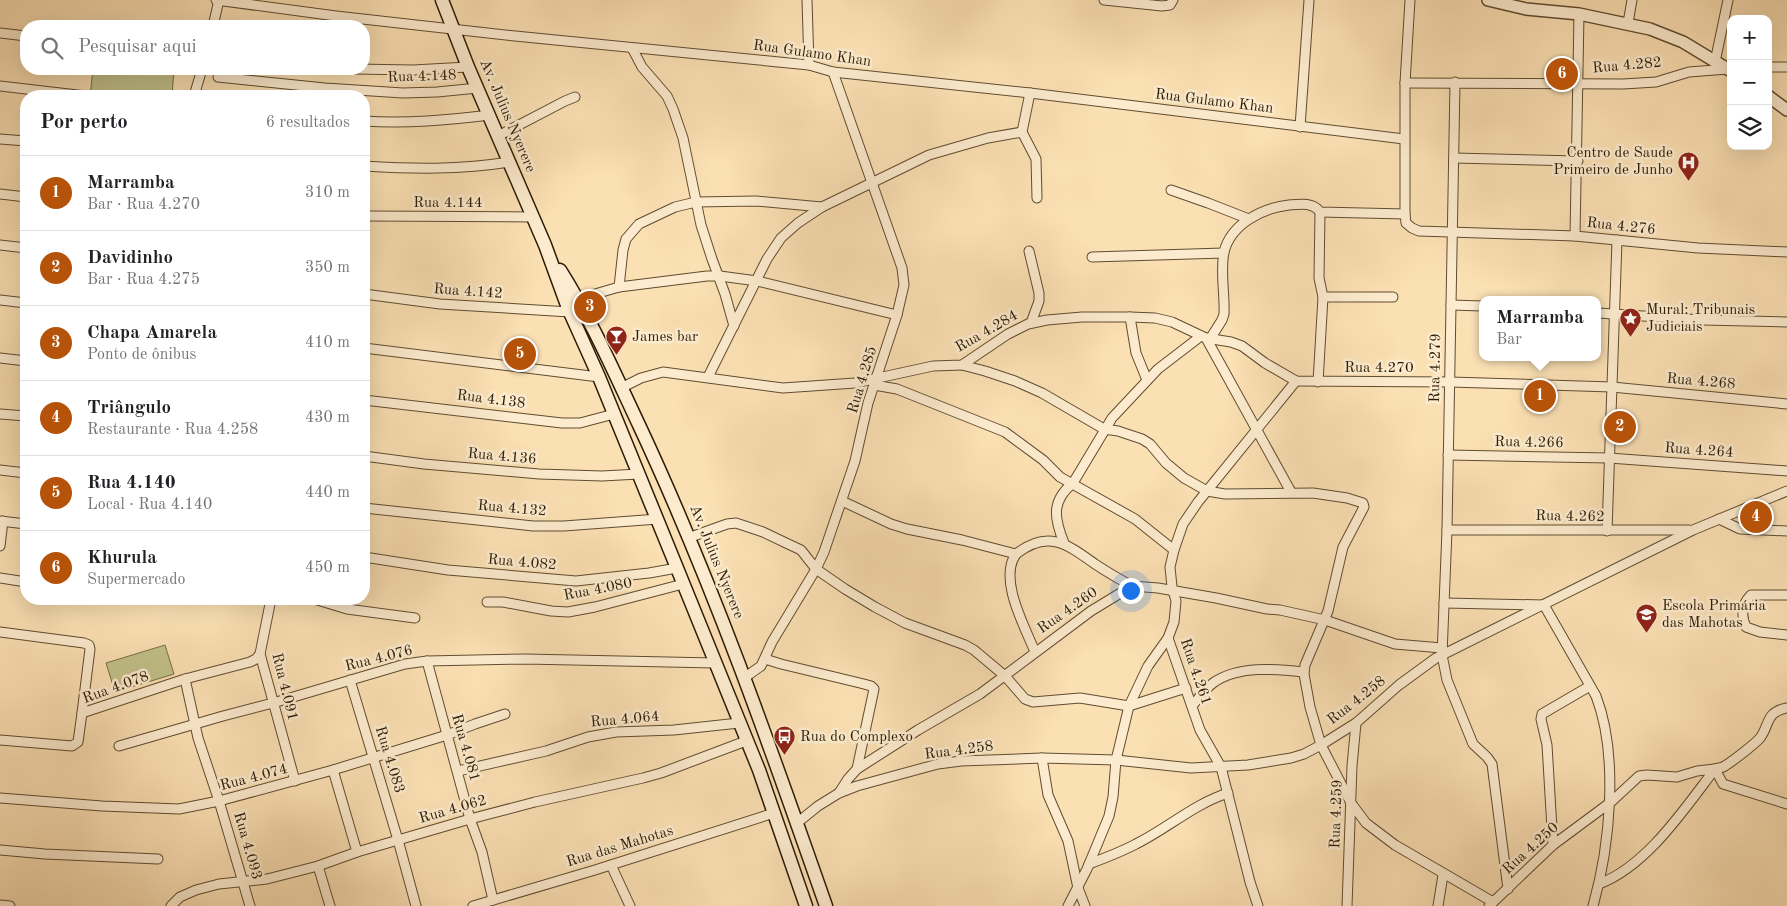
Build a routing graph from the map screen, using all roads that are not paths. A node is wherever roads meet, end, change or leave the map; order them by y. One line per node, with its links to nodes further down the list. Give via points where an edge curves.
1 (218, 0): 13 (street); 15 (street, Rua Gulamo Khan)
2 (442, 0): 15 (main road, Av. Julius Nyerere)
3 (807, 0): 20 (street)
4 (1104, 0): 5 (street, via 1162,6 1170,5)
5 (1173, 0)
6 (1309, 0): 45 (street)
7 (1410, 0): 31 (street)
8 (1488, 0): 11 (street)
9 (1632, 0): 14 (street)
10 (1728, 0): 19 (street)
11 (1527, 4): 12 (street)
12 (1579, 14): 14 (street); 32 (street)
13 (214, 20)
14 (1628, 23): 19 (street, via 1683,42)
15 (453, 28): 18 (street, Rua Gulamo Khan); 21 (main road, Av. Julius Nyerere)
16 (0, 33): 17 (street)
17 (20, 35)
18 (632, 48): 20 (street, Rua Gulamo Khan); 60 (street, via 642,67 671,102 683,138)
19 (1715, 62): 25 (street)
20 (809, 65): 27 (street, Rua Gulamo Khan)
21 (468, 67): 24 (street); 34 (main road, Av. Julius Nyerere)
22 (1772, 67): 23 (street)
23 (1787, 67)
24 (370, 69)
25 (1727, 69)
26 (1727, 70): 32 (street, Rua 4.282, via 1689,72 1656,82)
27 (833, 72): 39 (street, Rua Gulamo Khan); 55 (street, Rua 4.285)
28 (200, 75): 36 (street)
29 (218, 77): 37 (street, Rua 4.148)
30 (1455, 82): 31 (street, Rua 4.282); 32 (street, Rua 4.282); 51 (street, Rua 4.279)
31 (1405, 83): 49 (street)
32 (1578, 85): 52 (street)
33 (0, 86): 35 (street)
34 (478, 88): 38 (street, Rua 4.148, via 411,93); 43 (main road, Av. Julius Nyerere)
35 (34, 90)
36 (196, 90)
37 (359, 90)
38 (370, 91)
39 (1030, 93): 45 (street, Rua Gulamo Khan); 46 (street)
40 (575, 98): 47 (street)
41 (1772, 99): 42 (street)
42 (1787, 110)
43 (490, 115): 44 (street, via 423,122); 47 (main road, Av. Julius Nyerere)
44 (370, 121)
45 (1300, 127): 49 (street, Rua Gulamo Khan)
46 (1022, 132): 55 (street, via 929,155); 59 (street, via 1036,159)
47 (498, 136): 53 (main road, Av. Julius Nyerere)
48 (0, 139): 50 (street)
49 (1404, 139): 63 (street)
50 (20, 141)
51 (1454, 158): 52 (street); 67 (street, Rua 4.279)
52 (1578, 161): 68 (street)
53 (509, 162): 54 (street, via 443,169); 65 (main road, Av. Julius Nyerere)
54 (370, 166)
55 (872, 182): 61 (street); 91 (street, Rua 4.285, via 904,276)
56 (1171, 190): 66 (street)
57 (0, 194): 58 (street)
58 (20, 196)
59 (1037, 198)
60 (696, 202): 61 (street, via 772,201); 77 (street); 79 (street, via 650,218 632,231 623,250)
61 (822, 207): 78 (street, via 781,238)
62 (1320, 212): 63 (street); 66 (street, via 1313,206 1298,204 1264,211); 81 (street, via 1319,278)
63 (1405, 214): 67 (street, Rua 4.276, via 1406,223 1412,228)
64 (370, 216): 65 (street, Rua 4.144)
65 (533, 217): 70 (main road, Av. Julius Nyerere)
66 (1249, 219): 75 (street, via 1228,241)
67 (1453, 233): 68 (street, Rua 4.276); 86 (street, Rua 4.279)
68 (1576, 236): 69 (street, Rua 4.276)
69 (1617, 240): 74 (street, Rua 4.276); 90 (street)
70 (545, 244): 83 (main road, Av. Julius Nyerere); 88 (main road, Av. Julius Nyerere)
71 (0, 245): 72 (street)
72 (20, 247)
73 (1029, 251): 94 (street, via 1039,293)
74 (1787, 252)
75 (1224, 253): 76 (street); 96 (street, via 1224,314)
76 (1092, 256)
77 (720, 276): 78 (street); 79 (street); 95 (street)
78 (757, 281): 91 (street); 95 (street)
79 (619, 287): 83 (street)
80 (370, 295): 88 (street, Rua 4.142, via 440,304)
81 (1323, 297): 82 (street); 105 (street)
82 (1394, 297)
83 (578, 299): 109 (main road, Av. Julius Nyerere)
84 (0, 300): 85 (street)
85 (20, 302)
86 (1451, 305): 87 (street); 106 (street, Rua 4.279)
87 (1479, 306)
88 (570, 312): 101 (main road, Av. Julius Nyerere)
89 (1601, 313): 90 (street)
90 (1614, 314): 93 (street); 108 (street)
91 (897, 316): 104 (street, Rua 4.285)
92 (1130, 317): 94 (street, Rua 4.284, via 1082,317); 96 (street, Rua 4.284, via 1172,322); 103 (street, via 1136,353)
93 (1787, 322)
94 (1031, 323): 100 (street, Rua 4.284, via 1008,334)
95 (734, 326): 102 (street)
96 (1206, 338): 103 (street, via 1158,369); 107 (street, Rua 4.284, via 1242,346); 116 (street)
97 (370, 349): 101 (street)
98 (0, 358): 99 (street)
99 (20, 360)
100 (962, 365): 104 (street, Rua 4.284, via 934,366); 115 (street, via 986,370 1042,392)
101 (599, 377): 113 (main road, Av. Julius Nyerere)
102 (708, 377): 104 (street, Rua 4.284, via 783,388); 109 (street, Rua 4.284, via 663,372)
103 (1147, 380): 115 (street)
104 (875, 382): 124 (street, via 1005,432 1038,455 1060,477); 128 (street, Rua 4.285, via 856,461)
105 (1318, 382): 106 (street, Rua 4.270); 107 (street, Rua 4.270)
106 (1450, 382): 108 (street, Rua 4.270); 117 (street, Rua 4.279)
107 (1294, 384): 116 (street, Rua 4.261)
108 (1612, 387): 111 (street, Rua 4.268); 119 (street)
109 (621, 388): 138 (main road, Av. Julius Nyerere)
110 (370, 401): 113 (street, Rua 4.138, via 562,423 580,423)
111 (1787, 404)
112 (0, 414): 114 (street)
113 (614, 414): 123 (main road, Av. Julius Nyerere)
114 (20, 416)
115 (1104, 429): 124 (street); 125 (street, via 1142,439 1184,478)
116 (1256, 431): 125 (street, Rua 4.261); 127 (street)
117 (1448, 455): 119 (street, Rua 4.266); 134 (street, Rua 4.279)
118 (370, 457): 123 (street, Rua 4.136, via 539,474)
119 (1609, 458): 121 (street, Rua 4.264); 137 (street)
120 (0, 470): 122 (street)
121 (1787, 471)
122 (20, 472)
123 (640, 474): 130 (main road, Av. Julius Nyerere)
124 (1073, 483): 139 (street, via 1056,507); 141 (street, via 1135,519)
125 (1206, 491): 127 (street, via 1225,494); 141 (street, Rua 4.261, via 1183,524)
126 (1787, 491): 131 (street, Rua 4.258)
127 (1291, 492): 158 (street, via 1347,498 1364,505 1343,547)
128 (842, 502): 142 (street, via 907,529); 145 (street, Rua 4.285)
129 (370, 509): 130 (street, Rua 4.132, via 533,526)
130 (658, 519): 144 (main road, Av. Julius Nyerere)
131 (1719, 519): 135 (street, Rua 4.258); 136 (street, via 1740,529)
132 (2, 521): 133 (street); 140 (street)
133 (20, 523)
134 (1447, 530): 137 (street, Rua 4.262); 153 (street, Rua 4.279)
135 (1693, 530): 137 (street, Rua 4.262); 156 (street, Rua 4.258)
136 (1787, 530)
137 (1606, 531)
138 (688, 538): 145 (street, via 727,524 736,524 763,532 800,550); 170 (main road, Av. Julius Nyerere)
139 (1064, 543): 142 (street, via 1044,540); 149 (street)
140 (0, 546)
141 (1174, 550): 150 (street, Rua 4.261, via 1170,577)
142 (1016, 554): 162 (street, via 1009,570 1013,598)
143 (370, 558): 144 (street, Rua 4.082, via 448,570 576,581)
144 (677, 568): 148 (main road, Av. Julius Nyerere)
145 (816, 569): 165 (street, Rua 4.285); 169 (street, via 905,623 974,650)
146 (0, 578): 147 (street)
147 (20, 581)
148 (684, 584): 152 (street, Rua 4.080, via 568,612); 167 (main road, Av. Julius Nyerere)
149 (1132, 586): 150 (street); 162 (street, Rua 4.260, via 1090,611)
150 (1173, 592): 158 (street); 161 (street, Rua 4.261, via 1175,615)
151 (1787, 595): 160 (street, via 1751,595 1744,602 1743,618 1746,627)
152 (487, 602)
153 (1444, 603): 156 (street); 163 (street, Rua 4.279)
154 (270, 605): 164 (street, Rua 4.091)
155 (334, 605): 157 (street)
156 (1544, 605): 163 (street, Rua 4.258); 173 (street)
157 (415, 618)
158 (1325, 620): 163 (street, via 1395,644); 168 (street, via 1310,649)
159 (0, 632): 179 (street, via 89,645)
160 (1787, 635)
161 (1168, 638): 174 (street, Rua 4.261); 176 (street, via 1148,666)
162 (1035, 652): 169 (street, Rua 4.260)
163 (1442, 652): 183 (street, Rua 4.258); 220 (street, Rua 4.279, via 1447,680 1473,744 1492,764)
164 (260, 654): 171 (street, Rua 4.078, via 250,662); 175 (street, Rua 4.091)
165 (765, 659): 170 (street, Rua 4.285, via 757,670); 193 (street, via 874,689)
166 (428, 661): 167 (street, Rua 4.076, via 525,659); 172 (street, Rua 4.076, via 405,664); 184 (street, Rua 4.081)
167 (715, 663): 182 (main road, Av. Julius Nyerere)
168 (1304, 672): 177 (street, via 1268,670 1231,675 1214,682); 187 (street)
169 (1005, 676): 176 (street, via 1026,699 1033,702 1080,698); 193 (street, Rua 4.260)
170 (744, 678): 207 (main road, Av. Julius Nyerere)
171 (186, 679): 179 (street, Rua 4.078); 181 (street, Rua 4.093)
172 (350, 680): 175 (street, Rua 4.076); 189 (street, Rua 4.083)
173 (1590, 686): 202 (street, via 1601,710 1606,733); 209 (street, via 1542,714)
174 (1186, 688): 176 (street); 177 (street, Rua 4.261)
175 (273, 703): 181 (street, Rua 4.076); 197 (street, Rua 4.091)
176 (1129, 706): 191 (street)
177 (1192, 706): 192 (street, Rua 4.261, via 1200,730)
178 (1787, 708): 194 (street, via 1776,711 1768,719 1761,737 1748,749)
179 (82, 713): 185 (street, Rua 4.078, via 78,742 72,746)
180 (505, 714): 184 (street, Rua 4.074)
181 (196, 723): 188 (street, Rua 4.076); 201 (street, Rua 4.093)
182 (739, 723): 186 (main road, Av. Julius Nyerere); 196 (street, Rua 4.064, via 616,732)
183 (1356, 723): 187 (street, Rua 4.258); 203 (street, Rua 4.259)
184 (447, 735): 189 (street, Rua 4.074); 196 (street, Rua 4.081)
185 (0, 740)
186 (746, 741): 205 (main road, Av. Julius Nyerere); 206 (street, Rua 4.062, via 652,776)
187 (1321, 745): 192 (street, Rua 4.258, via 1290,758); 203 (street, Rua 4.250)
188 (119, 746)
189 (374, 758): 195 (street, Rua 4.074); 208 (street, Rua 4.083)
190 (1042, 758): 191 (street, Rua 4.258); 198 (street, Rua 4.258, via 938,764); 219 (street, via 1048,794 1068,841)
191 (1116, 760): 192 (street, Rua 4.258, via 1191,768); 213 (street, via 1109,816)
192 (1221, 767): 199 (street, Rua 4.261)
193 (857, 769): 198 (street, Rua 4.260)
194 (1715, 769): 202 (street, Rua 4.250, via 1677,777 1639,776); 204 (street, via 1723,784); 218 (street, via 1658,840 1620,873)
195 (333, 770): 197 (street, Rua 4.074); 211 (street)
196 (458, 771): 206 (street, Rua 4.081)
197 (295, 781): 201 (street, Rua 4.074)
198 (839, 793): 207 (street, Rua 4.258)
199 (1228, 793): 213 (street, via 1197,806 1136,844); 235 (street, Rua 4.261)
200 (0, 798): 201 (street, Rua 4.074, via 160,810)
201 (219, 802): 217 (street, Rua 4.093)
202 (1611, 802): 209 (street, Rua 4.250); 218 (street)
203 (1351, 803): 216 (street, Rua 4.250, via 1380,835); 236 (street, Rua 4.259)
204 (1787, 804)
205 (774, 813): 214 (street, Rua das Mahotas); 231 (main road, Av. Julius Nyerere)
206 (470, 818): 208 (street, Rua 4.062); 221 (street, Rua 4.081)
207 (797, 824): 232 (main road, Av. Julius Nyerere)
208 (398, 840): 211 (street, Rua 4.062); 228 (street, Rua 4.083)
209 (1554, 845): 220 (street, Rua 4.250)
210 (0, 850): 212 (street)
211 (357, 852): 215 (street, Rua 4.062)
212 (158, 859)
213 (1089, 864): 219 (street)
214 (611, 865): 221 (street, Rua das Mahotas); 230 (street)
215 (318, 866): 217 (street, Rua 4.062); 227 (street)
216 (1443, 875): 222 (street, Rua 4.250); 237 (street)
217 (243, 883): 225 (street, Rua 4.062, via 219,884 196,890 180,897); 226 (street, Rua 4.093)
218 (1599, 884): 238 (street)
219 (1078, 888): 233 (street); 234 (street)
220 (1508, 889): 222 (street, Rua 4.250)
221 (493, 900): 229 (street, Rua das Mahotas)
222 (1491, 904)
223 (0, 905): 224 (street)
224 (10, 906)
225 (171, 906)
226 (250, 906)
227 (330, 906)
228 (416, 906)
229 (473, 906)
230 (630, 906)
231 (806, 906)
232 (826, 906)
233 (1068, 906)
234 (1085, 906)
235 (1258, 906)
236 (1347, 906)
237 (1438, 906)
238 (1593, 906)

